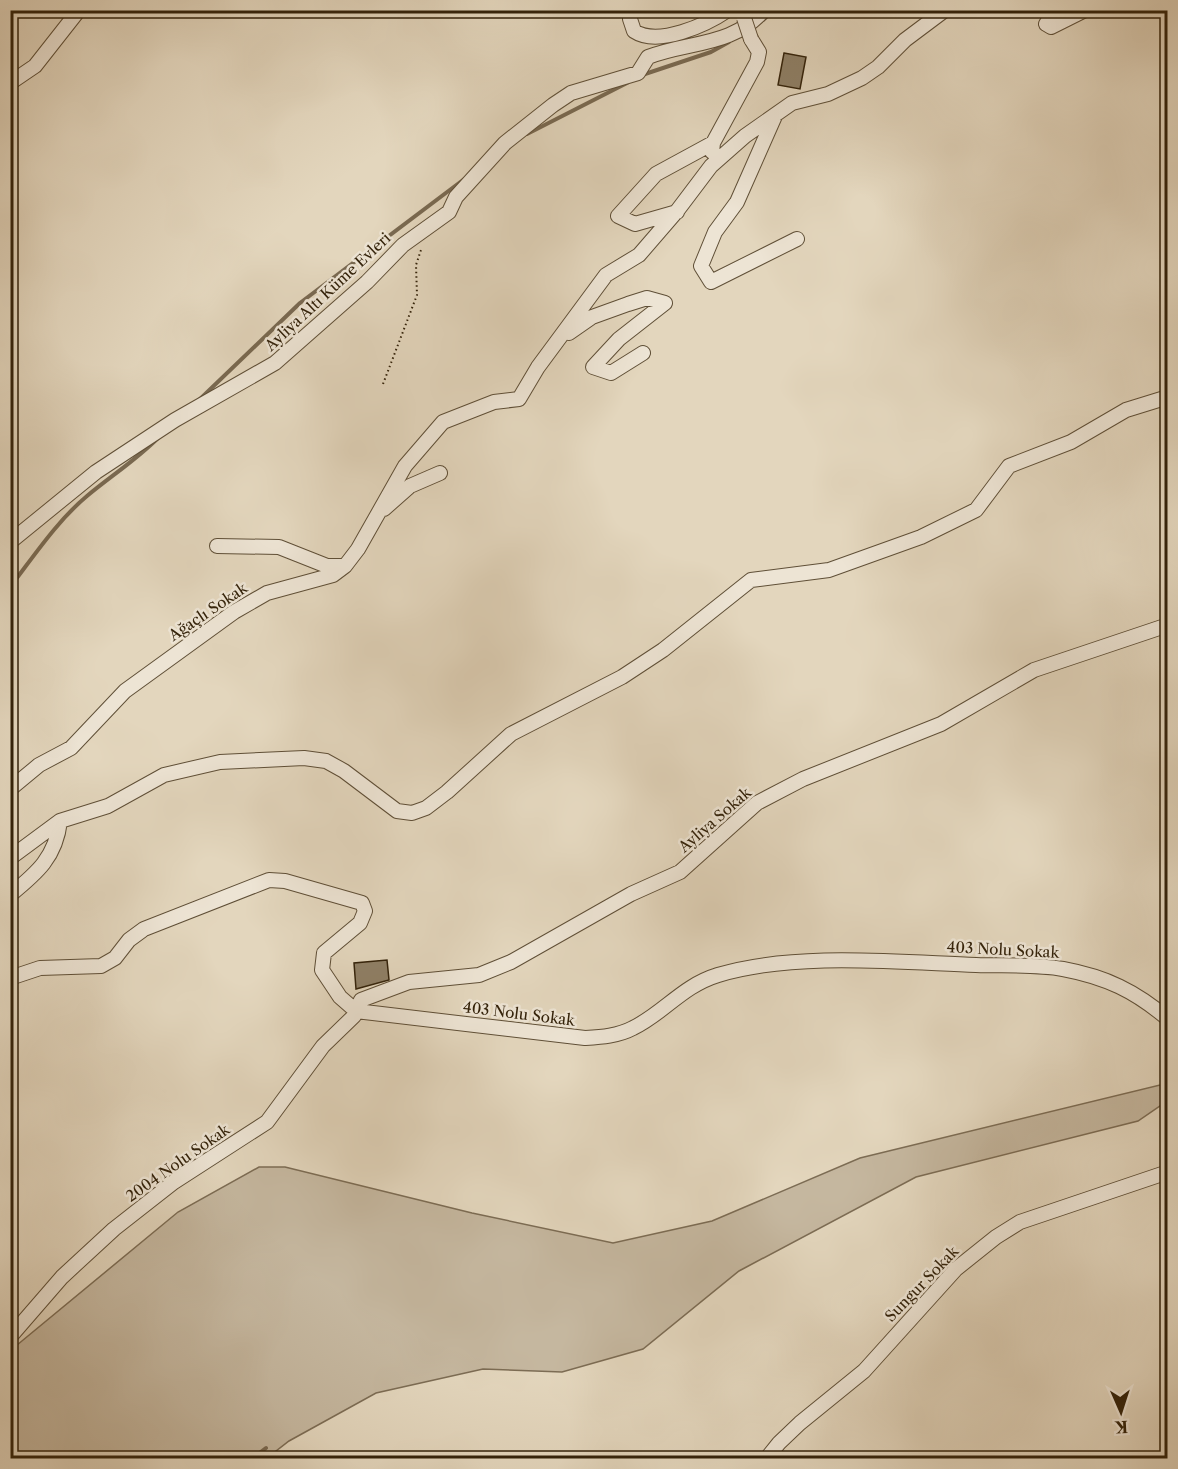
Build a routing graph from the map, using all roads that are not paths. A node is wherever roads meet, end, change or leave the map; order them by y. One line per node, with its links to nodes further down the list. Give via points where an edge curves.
1 (79, 10): 9 (street, via 35,66)
2 (630, 10): 3 (street, via 634,31 652,38 707,23)
3 (728, 10)
4 (764, 10): 20 (street, Ayliya Altı Küme Evleri, via 738,33 648,57 638,73 570,93 505,142 456,197 449,212 403,245 275,363 175,420 96,472)
5 (945, 10): 10 (street, via 862,78 846,87 792,103)
6 (1055, 10): 7 (street, via 1046,24 1051,27)
7 (1085, 10)
8 (739, 14): 11 (street, bridge, via 759,52 757,62)
9 (10, 83)
10 (776, 114): 12 (street); 14 (street, via 737,202 715,232 701,266 711,282)
11 (713, 143): 12 (street); 13 (street, via 656,174 618,216 635,224)
12 (711, 166): 13 (street)
13 (677, 211): 15 (street, via 639,255 606,275)
14 (797, 239)
15 (562, 337): 16 (street, via 592,317 647,298 665,303 619,339 593,368 611,373); 19 (street, via 519,399 494,402 443,422 405,466)
16 (644, 353)
17 (1167, 396): 25 (street, via 1126,410 1071,442 1009,466 976,510 921,537 829,570 751,580 663,650 511,734 426,808 412,813 397,811 344,771 326,761 304,758 220,762 164,775 118,801)
18 (440, 473): 19 (street, via 410,486)
19 (376, 516): 22 (street)
20 (10, 542)
21 (217, 546): 22 (street, via 279,547 327,566)
22 (345, 566): 24 (street, Ağaçlı Sokak, via 333,575 267,593 234,612 125,691 71,748 39,765)
23 (1167, 625): 29 (street, Ayliya Sokak, via 1034,670 941,724 757,803 680,872 631,894 511,962 479,975 409,982 361,1000)
24 (10, 789)
25 (60, 821): 26 (street); 27 (street, via 58,842 37,873)
26 (10, 858)
27 (10, 895)
28 (10, 978): 29 (street, via 40,968 101,966 115,958 144,929 257,882 285,881 362,903 365,911 360,923 324,953 321,969 339,997)
29 (356, 1011): 30 (street, 403 Nolu Sokak, via 594,1038 634,1028 693,984 719,975 788,963 893,962 1062,969 1124,987); 32 (street, 2004 Nolu Sokak, via 323,1046 267,1122 174,1182 114,1229 62,1277)
30 (1167, 1019)
31 (1167, 1172): 33 (street, Sungur Sokak, via 1020,1222 996,1237 956,1269 864,1371 793,1430)
32 (10, 1337)
33 (767, 1458)

